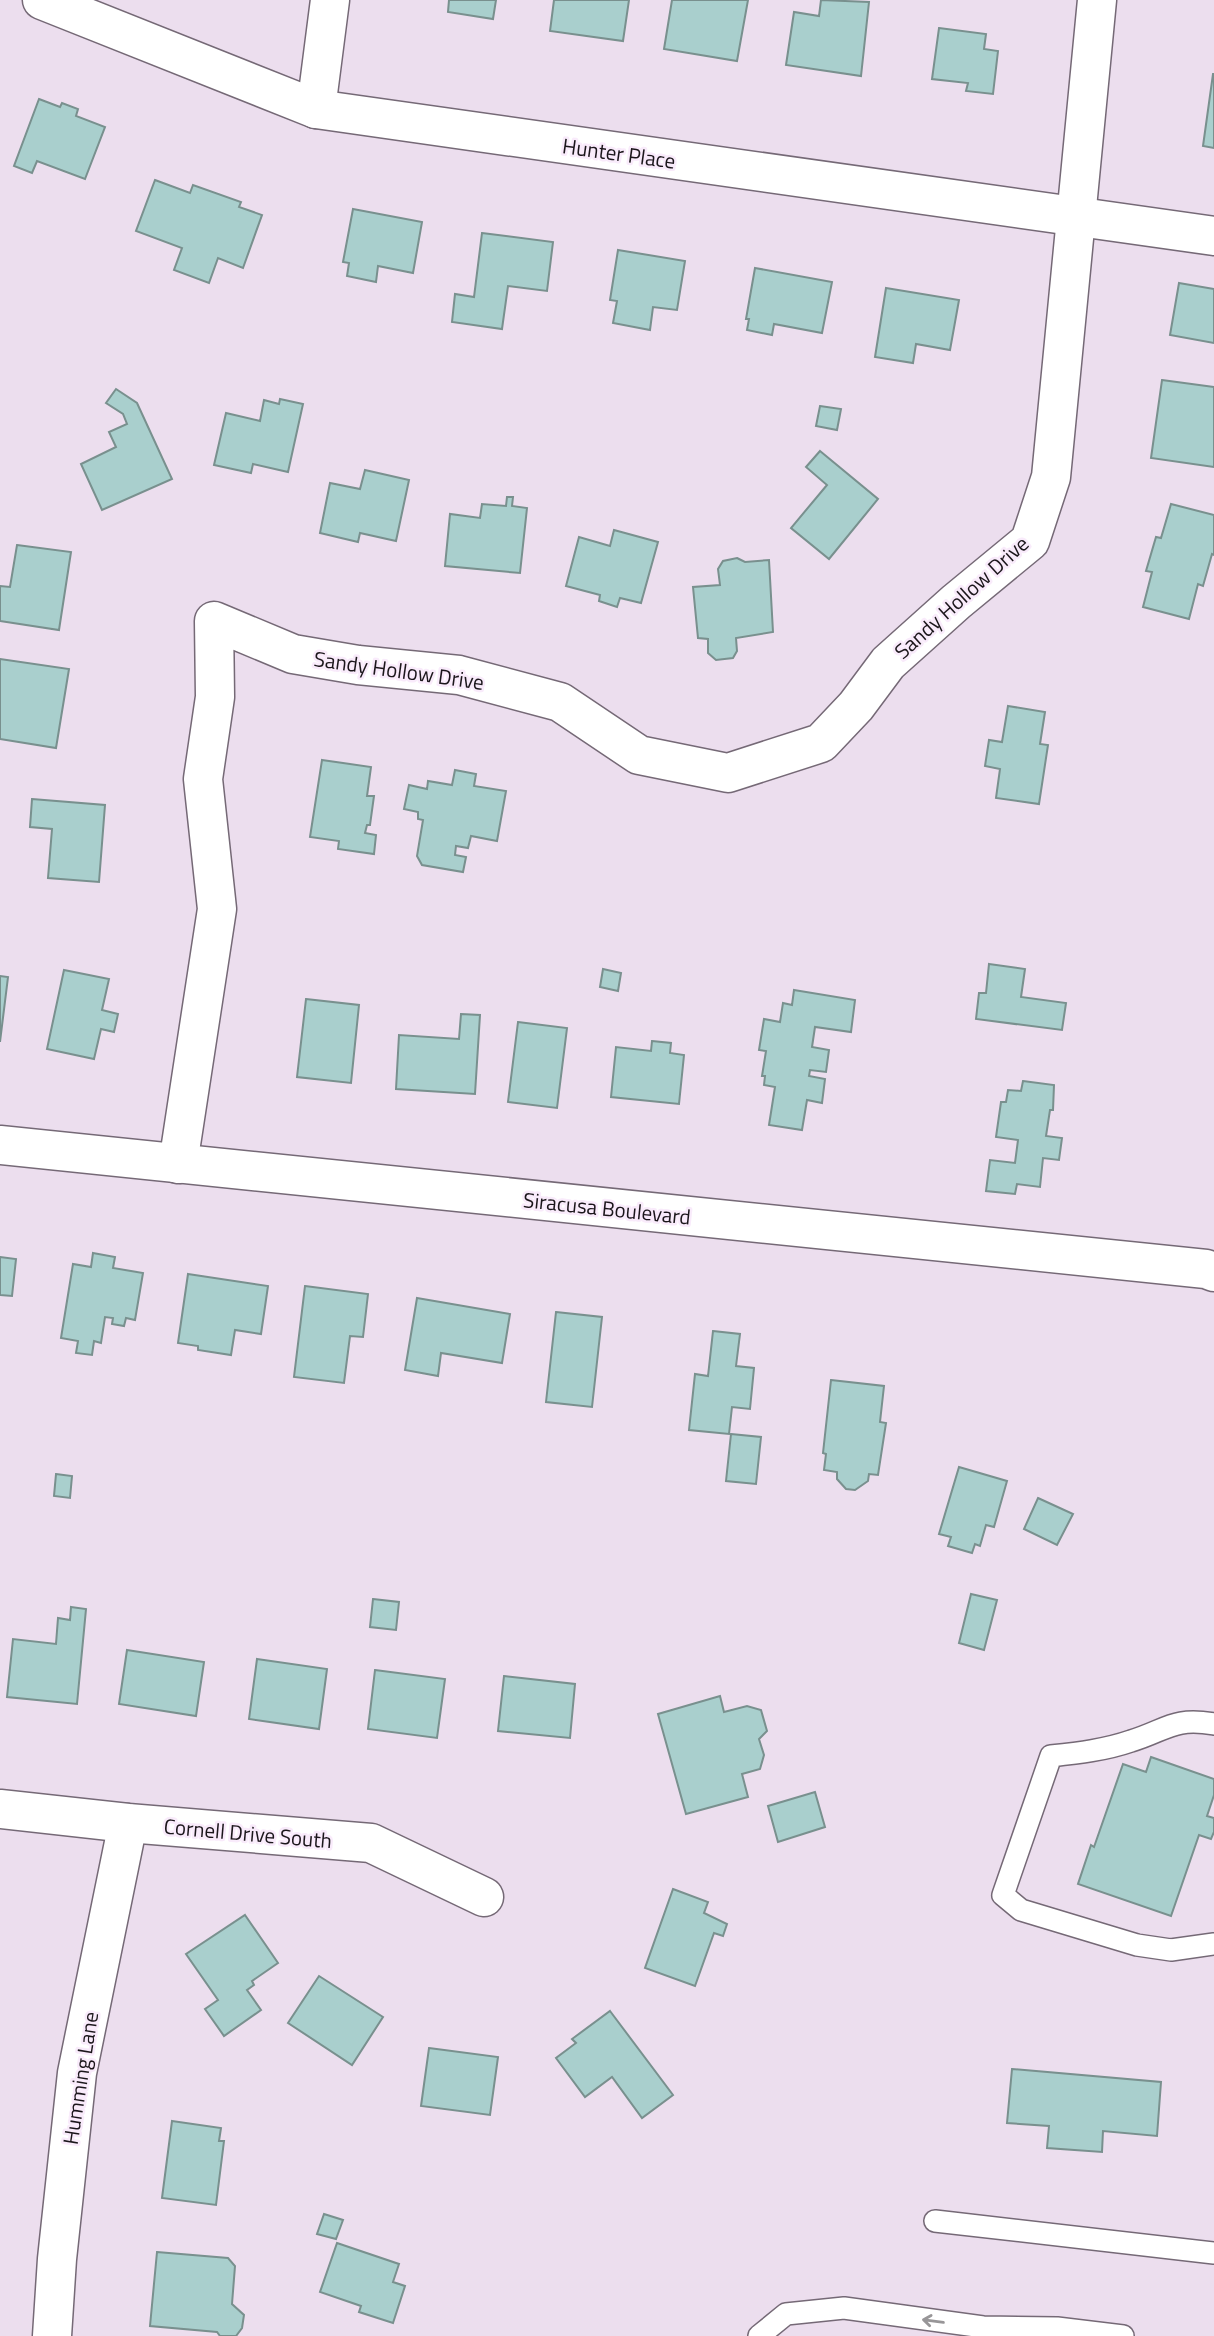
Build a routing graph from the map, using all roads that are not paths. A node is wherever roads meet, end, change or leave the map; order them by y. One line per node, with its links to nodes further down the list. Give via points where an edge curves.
1 (42, 0): 4 (street, Hunter Place)
2 (330, 0): 4 (street)
3 (1097, 0): 5 (street, Sandy Hollow Drive)
4 (316, 109): 5 (street, Hunter Place)
5 (1076, 218): 6 (street, Hunter Place); 8 (street, Sandy Hollow Drive, via 1051,477 1030,541 888,663 821,743 728,772 651,758 639,755 560,702 459,675 293,654 214,621 215,697 203,779 217,909)
6 (1214, 236)
7 (0, 1145): 8 (street, Siracusa Boulevard)
8 (177, 1164): 9 (street, Siracusa Boulevard)
9 (1214, 1272)
10 (1214, 1724): 14 (lane, via 1187,1721 1132,1741 1051,1756 1003,1895 1020,1910 1137,1945 1171,1950)
11 (0, 1809): 12 (street, Cornell Drive South)
12 (128, 1823): 13 (street, Cornell Drive South, via 371,1843); 18 (street, Humming Lane, via 77,2073)
13 (484, 1898)
14 (1214, 1944)
15 (935, 2221): 16 (lane)
16 (1214, 2253)
17 (1028, 2332): 19 (lane, one-way to 19, via 844,2308 786,2314); 20 (lane, via 1058,2328)
18 (52, 2336)
19 (759, 2336)
20 (1123, 2336)

